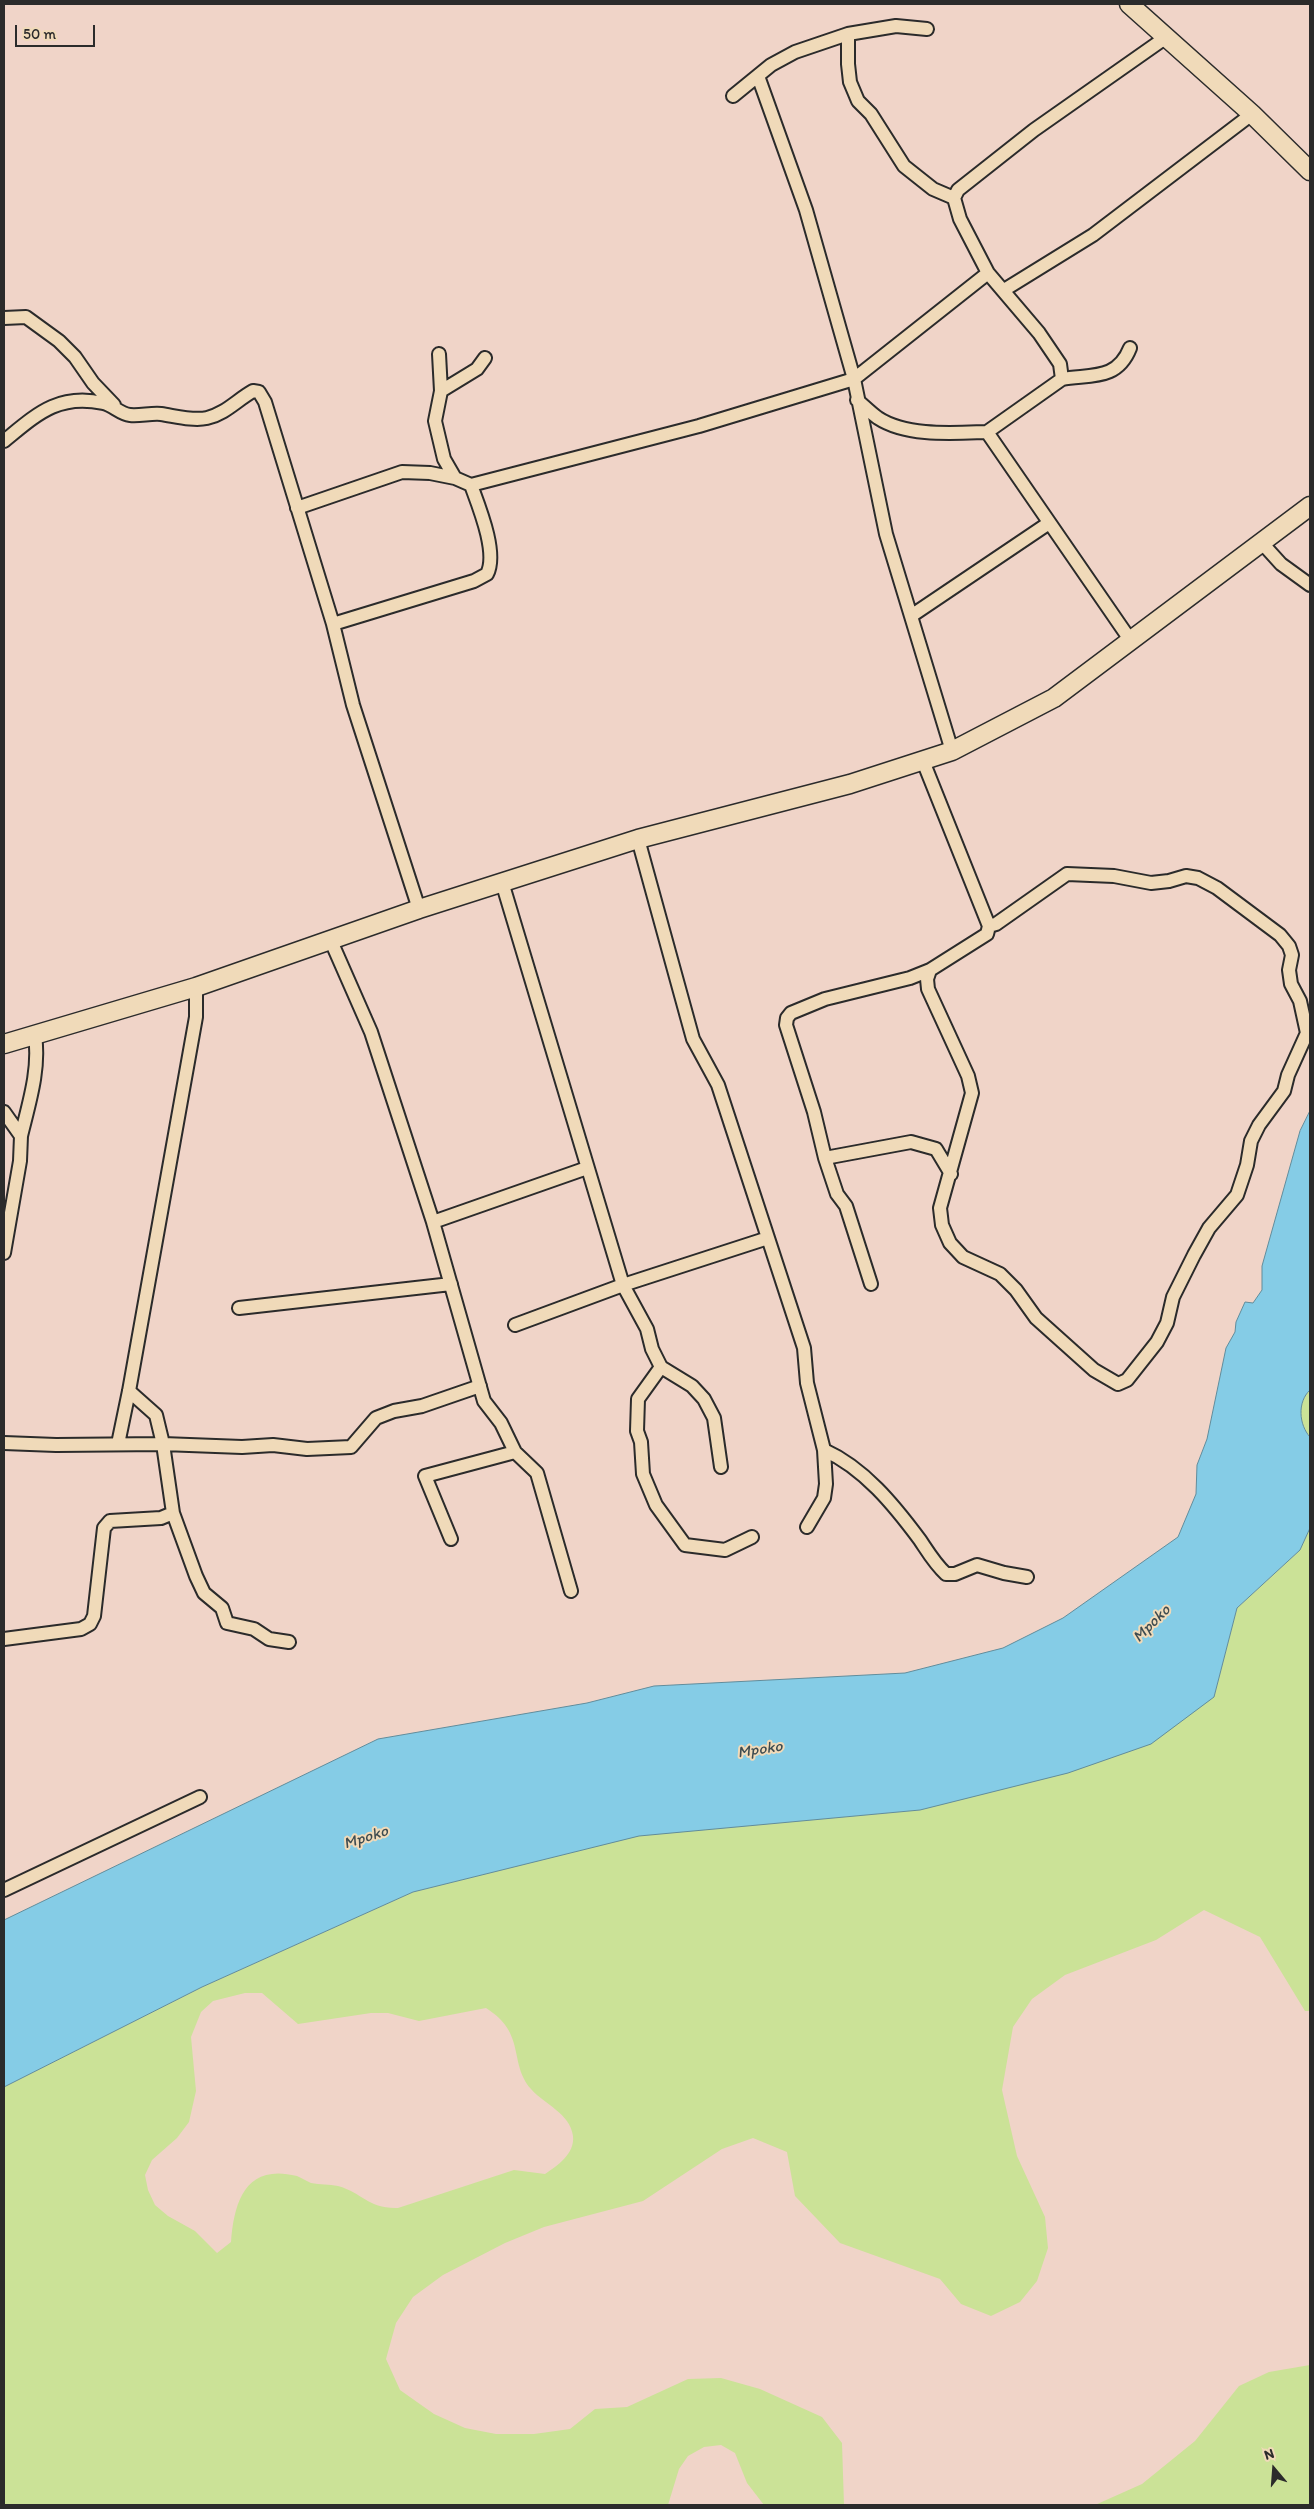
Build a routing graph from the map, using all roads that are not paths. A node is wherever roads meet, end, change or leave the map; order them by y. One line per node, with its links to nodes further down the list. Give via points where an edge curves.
1 (1129, 4): 4 (street)
2 (926, 29): 3 (street, via 896,26)
3 (848, 34): 5 (street, via 795,52); 9 (street, via 850,82 858,101 871,114 904,166 925,184)
4 (1165, 38): 7 (street); 9 (street, via 1034,130 958,190)
5 (758, 76): 6 (street); 16 (street, via 806,210)
6 (733, 96)
7 (1252, 114): 8 (street); 11 (street, via 1100,230)
8 (1310, 171)
9 (954, 198): 10 (street, via 960,219)
10 (988, 273): 11 (street); 16 (street)
11 (1004, 290): 17 (street, via 1060,364)
12 (4, 318): 20 (street, via 26,317 59,341)
13 (1130, 348): 17 (street, via 1125,360 1110,371 1098,376)
14 (439, 354): 18 (street)
15 (484, 358): 18 (street, via 477,369)
16 (854, 378): 19 (street); 24 (street, via 699,426)
17 (1062, 379): 21 (street)
18 (441, 391): 23 (street, via 435,421 444,459)
19 (857, 400): 21 (street, via 880,419 919,431 941,434); 30 (street, via 886,534)
20 (123, 413): 22 (street, via 106,403 75,400 43,409); 26 (street, via 205,418 225,411 253,391 259,392 265,402)
21 (987, 432): 27 (street)
22 (4, 441)
23 (455, 478): 24 (street); 26 (street, via 402,472)
24 (471, 485): 31 (street, via 492,560 487,574 474,582)
25 (1310, 506): 28 (street)
26 (298, 508): 31 (street)
27 (1049, 523): 30 (street); 32 (street)
28 (1262, 543): 29 (street, via 1281,564); 32 (street)
29 (1310, 585)
30 (911, 616): 33 (street)
31 (333, 624): 37 (street, via 353,705)
32 (1132, 641): 33 (street, via 1054,698)
33 (952, 751): 34 (street)
34 (923, 761): 35 (street); 38 (street)
35 (638, 839): 36 (street); 50 (street, via 693,1039 718,1085)
36 (502, 882): 37 (street); 47 (street)
37 (419, 909): 39 (street)
38 (989, 926): 40 (street, via 987,934); 48 (street, via 1067,874 1151,882 1186,876 1198,878 1217,888 1280,935 1289,946 1291,984 1300,1001 1307,1033 1284,1091 1251,1141 1237,1195 1209,1228 1194,1255 1173,1297 1167,1323 1157,1342 1127,1380 1118,1384 1094,1370 1036,1318 1000,1274 963,1257 950,1243 940,1208)
39 (331, 941): 41 (street); 49 (street, via 371,1032)
40 (930, 970): 46 (street, via 825,999 791,1013 787,1018 786,1025); 48 (street, via 926,979 928,990 968,1076 972,1093)
41 (196, 987): 42 (street); 59 (street, via 196,1017)
42 (35, 1036): 43 (street); 45 (street, via 36,1069)
43 (4, 1044)
44 (4, 1112): 45 (street)
45 (21, 1136): 51 (street, via 20,1161)
46 (825, 1158): 48 (street, via 911,1142 936,1149); 53 (street, via 837,1194 846,1206)
47 (587, 1168): 49 (street); 54 (street)
48 (951, 1174)
49 (433, 1222): 52 (street)
50 (768, 1238): 54 (street); 63 (street, via 804,1348 806,1383)
51 (4, 1253)
52 (451, 1284): 55 (street); 58 (street)
53 (871, 1284)
54 (623, 1285): 56 (street); 57 (street, via 648,1329)
55 (239, 1308)
56 (515, 1325)
57 (660, 1367): 65 (street, via 692,1386 704,1399 714,1418); 68 (street, via 638,1399 637,1424 643,1474 656,1505 685,1545 725,1550)
58 (480, 1386): 62 (street, via 376,1418 351,1447 307,1449 273,1445 242,1448); 64 (street, via 484,1401 501,1423)
59 (129, 1391): 61 (street); 62 (street, via 156,1415)
60 (4, 1443): 61 (street)
61 (118, 1444): 62 (street)
62 (163, 1444): 66 (street)
63 (824, 1450): 67 (street, via 824,1498); 70 (street, via 840,1457 869,1481 946,1574 955,1574 977,1565)
64 (515, 1452): 69 (street, via 425,1476); 71 (street, via 537,1473)
65 (721, 1467)
66 (173, 1513): 72 (street, via 161,1518 110,1521 104,1528 94,1616 90,1624 81,1629); 73 (street, via 200,1585 204,1593 222,1608 227,1623 254,1630 270,1639)
67 (807, 1527)
68 (752, 1537)
69 (451, 1539)
70 (1027, 1577)
71 (571, 1591)
72 (4, 1640)
73 (289, 1642)
74 (200, 1797): 75 (street)
75 (4, 1890)

